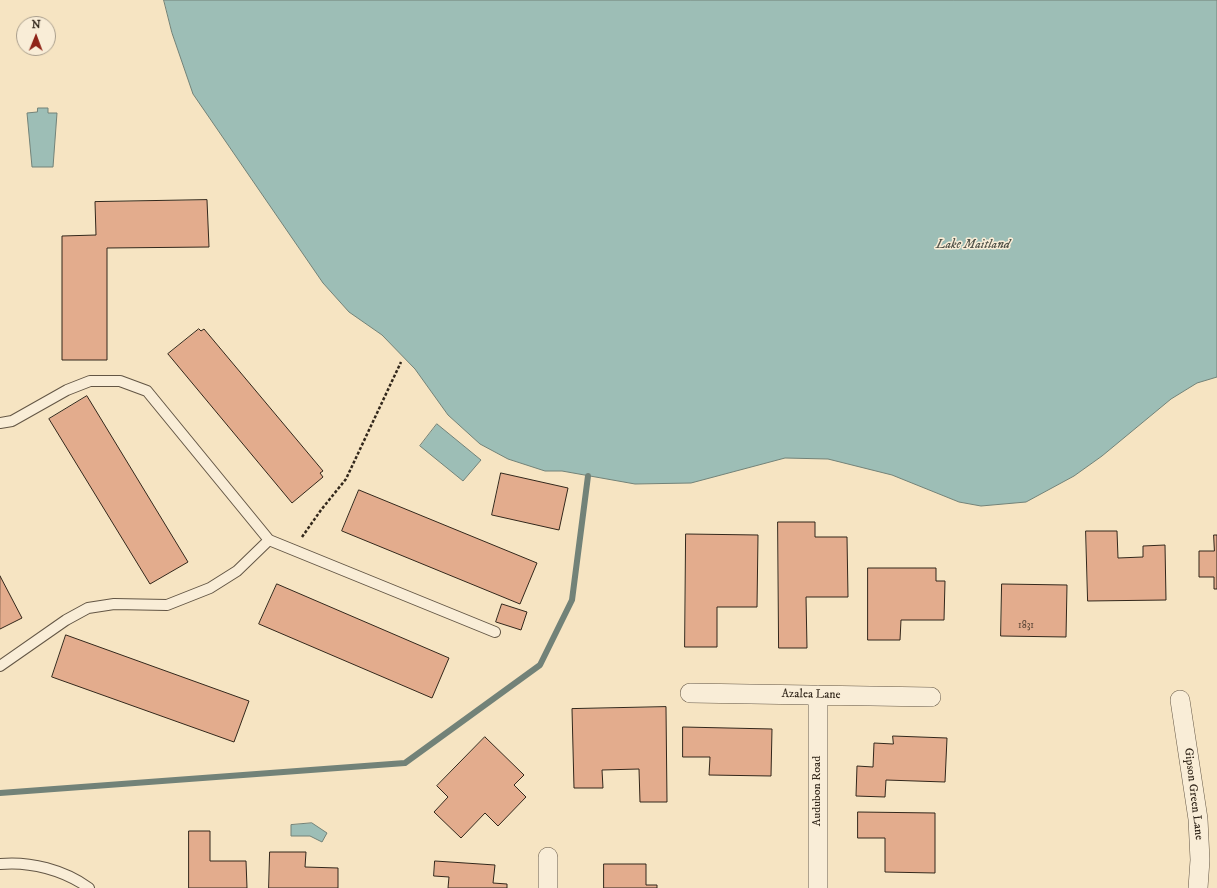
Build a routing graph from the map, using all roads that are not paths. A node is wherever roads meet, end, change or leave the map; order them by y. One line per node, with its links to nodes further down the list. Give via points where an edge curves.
1 (0, 423): 2 (lane, via 12,421 67,390 90,381 120,381 147,391)
2 (269, 540): 3 (lane); 4 (lane, via 237,570 210,588 167,605 114,604 88,608 66,620)
3 (495, 632)
4 (0, 666)
5 (690, 693): 6 (street, Azalea Lane)
6 (818, 695): 7 (street, Azalea Lane); 13 (street, Audubon Road)
7 (931, 697)
8 (1180, 700): 14 (street, Gipson Green Lane, via 1198,819)
9 (548, 857): 12 (street)
10 (0, 864): 11 (lane, via 48,868)
11 (89, 888)
12 (548, 888)
13 (818, 888)
14 (1198, 888)

